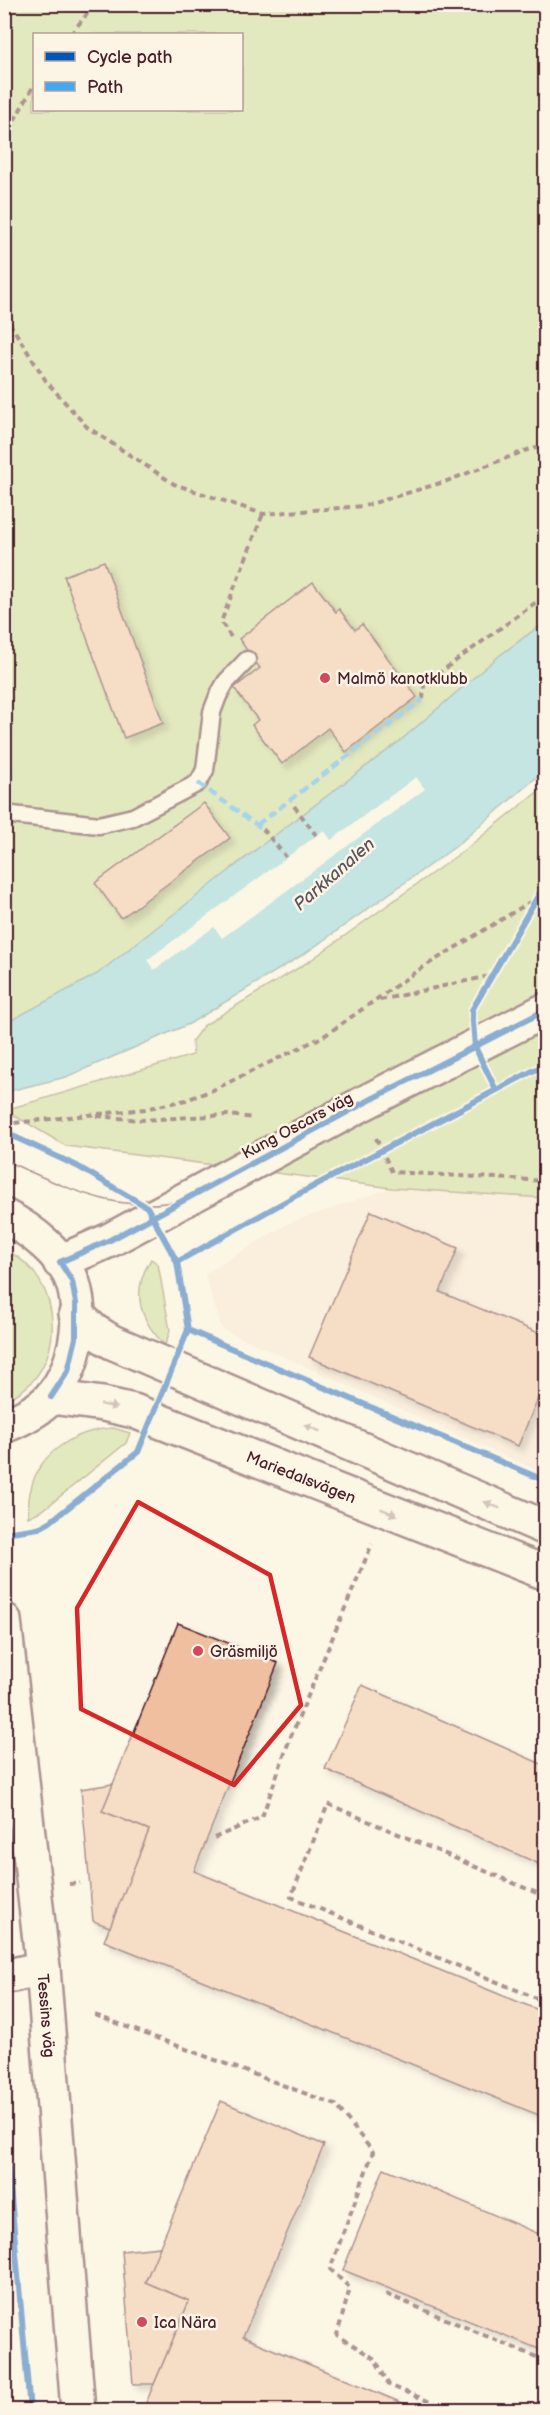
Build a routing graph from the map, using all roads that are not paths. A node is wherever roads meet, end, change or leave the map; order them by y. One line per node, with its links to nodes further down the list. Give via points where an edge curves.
1 (247, 660): 2 (lane, via 218,696 212,712 205,770 198,783 133,817 99,825)
2 (4, 814)
3 (546, 1010): 5 (street, Kung Oscars väg, via 110,1240)
4 (4, 1216): 5 (street, via 21,1224)
5 (60, 1262): 6 (street, via 72,1281)
6 (76, 1314): 7 (street, via 76,1338 68,1371); 9 (street, one-way to 6, via 111,1342)
7 (51, 1397): 8 (street); 10 (street, Mariedalsvägen, one-way to 10, via 134,1411)
8 (4, 1426)
9 (546, 1528)
10 (546, 1573)
11 (4, 1620): 12 (street, Tessins väg)
12 (13, 1769): 13 (street, Tessins väg)
13 (43, 1968): 14 (street); 15 (street, Tessins väg)
14 (4, 1977)
15 (78, 2410)

